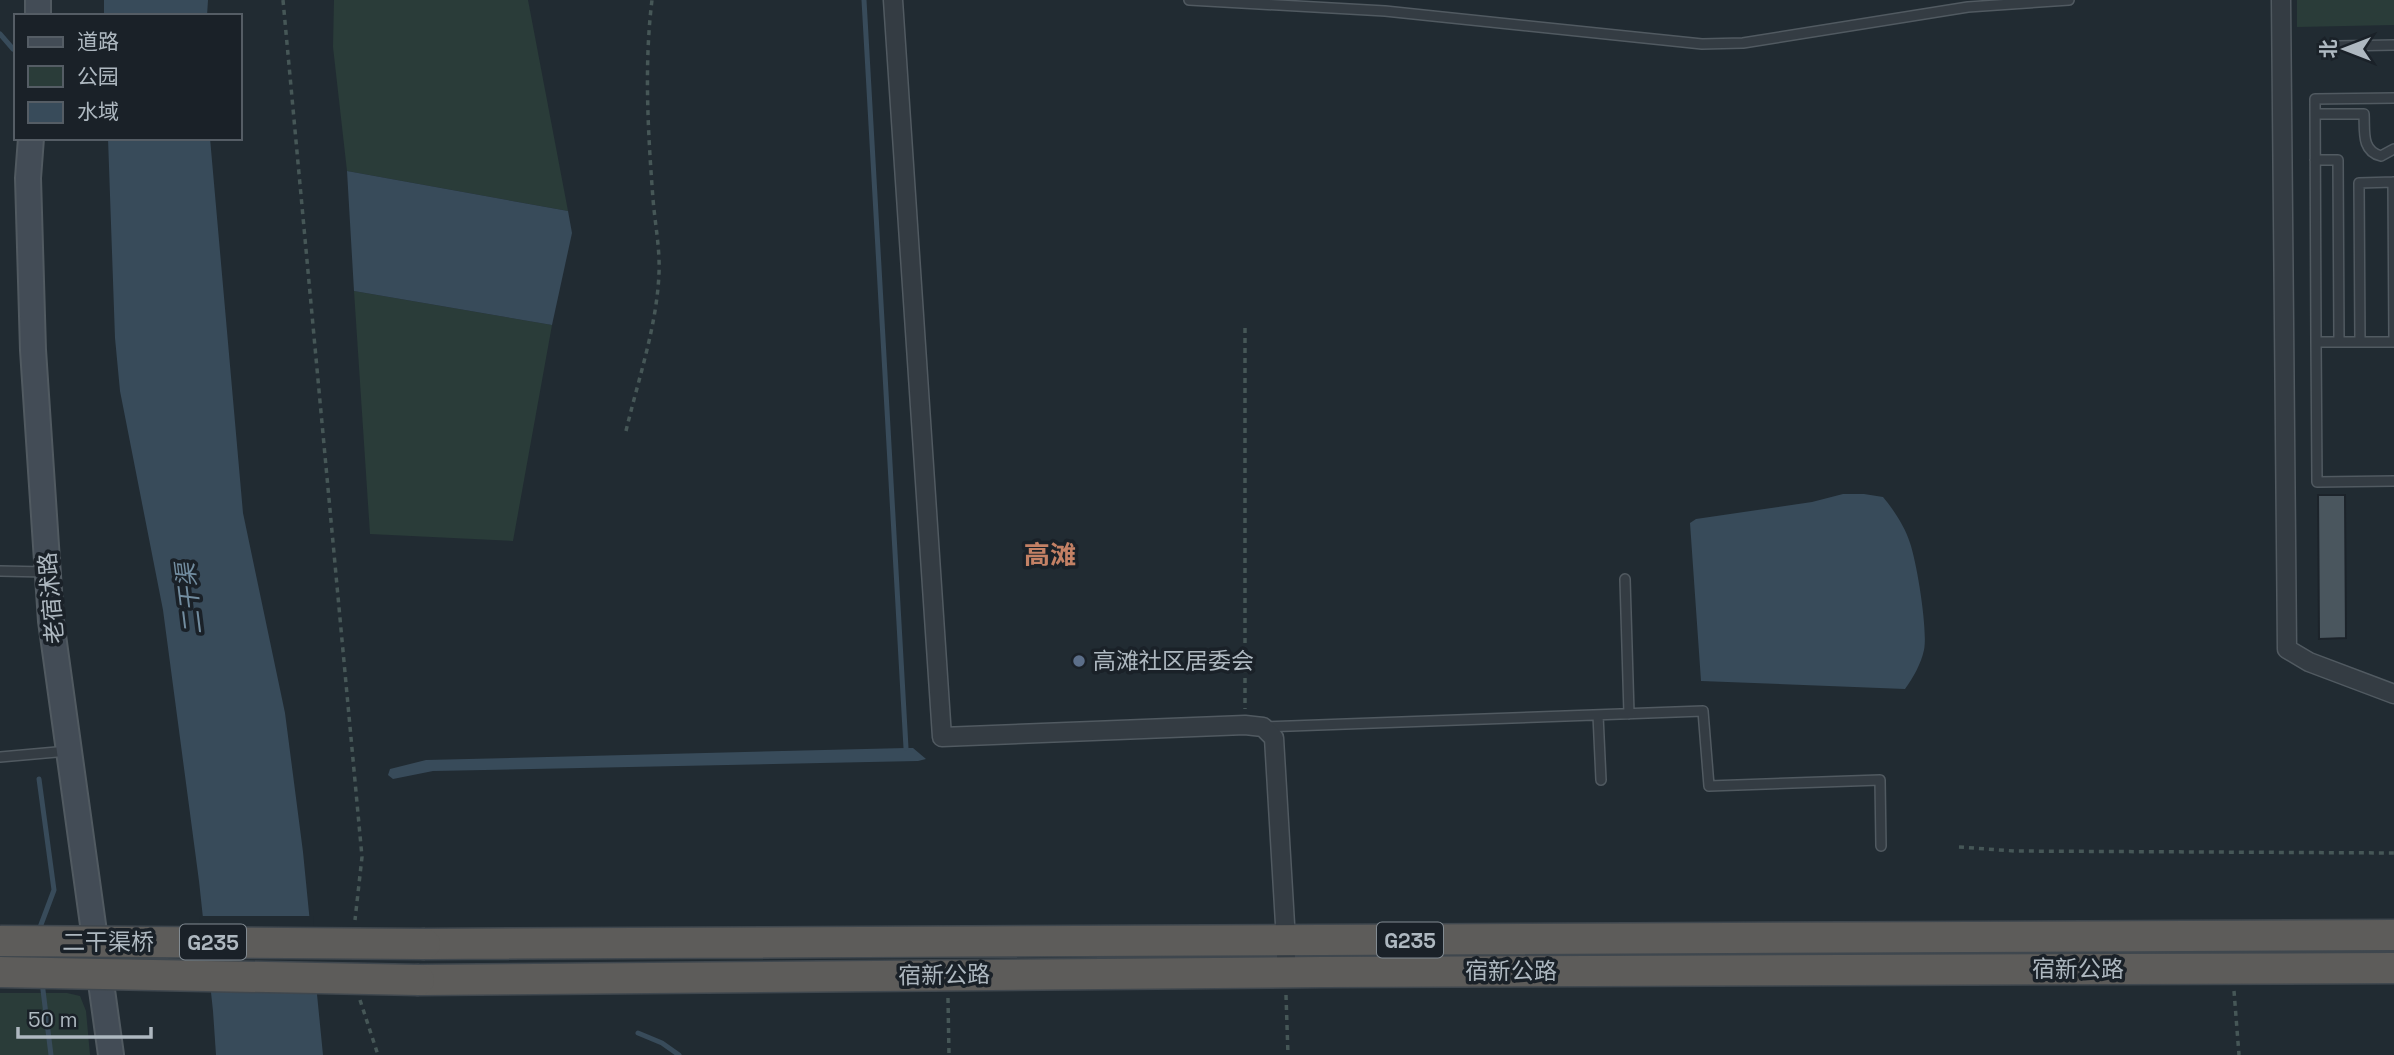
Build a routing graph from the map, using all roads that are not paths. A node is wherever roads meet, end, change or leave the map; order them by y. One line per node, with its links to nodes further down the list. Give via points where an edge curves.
1 (893, 0): 25 (street, via 942,737)
2 (1189, 0): 5 (lane, via 1385,12 1702,44 1744,43)
3 (2069, 0): 5 (lane)
4 (2281, 0): 22 (street, via 2287,649)
5 (1968, 3)
6 (2394, 45): 7 (lane)
7 (2337, 46)
8 (2394, 98): 9 (lane, via 2315,99)
9 (2315, 114): 11 (lane, via 2364,114 2368,149 2381,156); 12 (lane)
10 (31, 140): 20 (main road, 老宿沭路, via 33,350)
11 (2394, 149)
12 (2315, 160): 14 (lane); 15 (lane, via 2338,160)
13 (2394, 182): 16 (lane, via 2359,183); 17 (lane)
14 (2316, 342): 15 (lane); 18 (lane, via 2317,482)
15 (2339, 342): 16 (lane)
16 (2360, 342): 17 (lane)
17 (2394, 342)
18 (2394, 481)
19 (0, 571): 20 (lane)
20 (48, 572): 26 (main road, 老宿沭路)
21 (1625, 579): 23 (lane)
22 (2394, 694)
23 (1629, 714): 24 (lane); 29 (lane, via 1703,711 1709,786 1880,780)
24 (1598, 715): 25 (lane); 28 (lane)
25 (1254, 726): 32 (street, via 1274,738)
26 (69, 751): 27 (lane); 38 (main road, 老宿沭路)
27 (0, 757)
28 (1601, 780)
29 (1881, 846)
30 (2394, 935): 32 (highway, 宿新公路 / G235)
31 (0, 941): 33 (highway, 二干渠桥 / G235, bridge)
32 (1286, 941): 33 (highway, 宿新公路 / G235); 36 (street)
33 (425, 944)
34 (2394, 968): 36 (highway, 宿新公路 / G235)
35 (0, 972): 37 (highway, 二干渠桥 / G235, bridge)
36 (1286, 972): 37 (highway, 宿新公路 / G235)
37 (419, 980)
38 (111, 1055)

